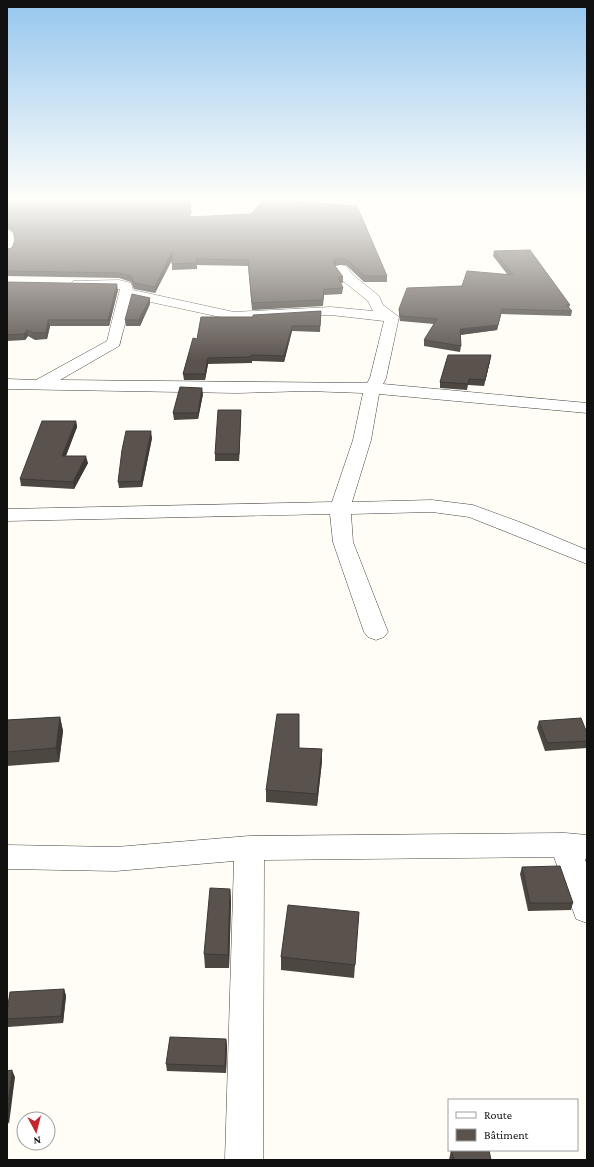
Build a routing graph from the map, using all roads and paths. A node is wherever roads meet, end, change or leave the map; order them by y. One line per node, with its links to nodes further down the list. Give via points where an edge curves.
1 (341, 269): 4 (street, via 374,299 377,307)
2 (67, 284): 3 (street, via 119,284 126,286)
3 (126, 293): 4 (street, via 234,316 331,311); 5 (street, via 114,343)
4 (392, 316): 7 (street, via 378,378)
5 (41, 383): 6 (street); 7 (street, via 237,388)
6 (11, 384): 8 (street)
7 (372, 388): 9 (street); 10 (street, via 362,440)
8 (7, 400)
9 (587, 408)
10 (340, 508): 11 (street); 12 (street, via 432,506 473,511); 13 (street, via 343,542)
11 (7, 514)
12 (587, 558)
13 (376, 632)
14 (576, 846): 15 (street); 17 (street)
15 (249, 848): 16 (street, via 116,859); 18 (street)
16 (7, 857)
17 (587, 909)
18 (244, 1160)

